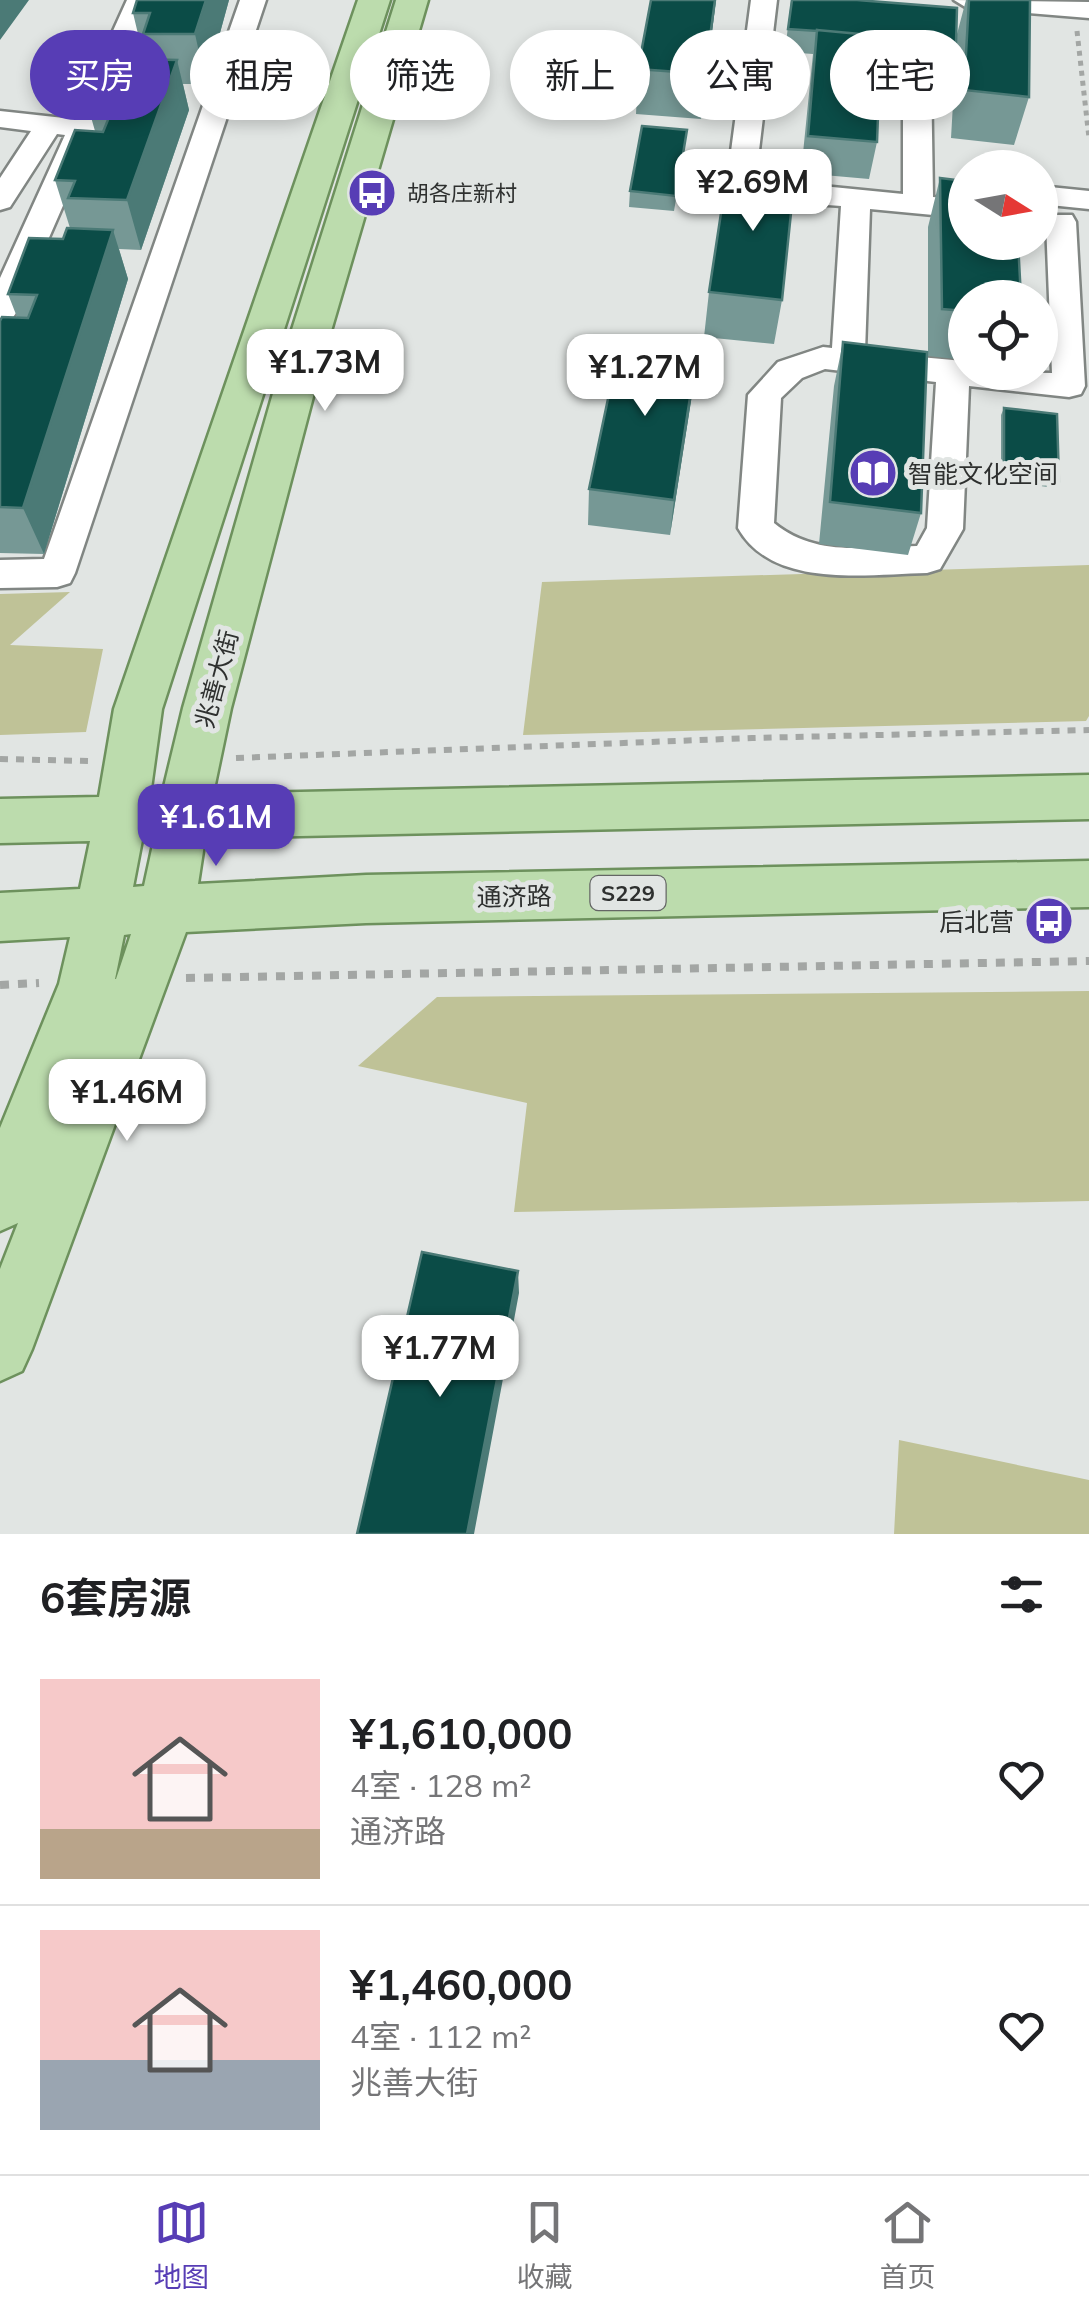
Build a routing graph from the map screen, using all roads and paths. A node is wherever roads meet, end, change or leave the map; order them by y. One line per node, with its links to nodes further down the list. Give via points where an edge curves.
1 (140, 0): 12 (street, via 110,93)
2 (253, 0): 24 (street, via 209,97)
3 (374, 0): 34 (main road, 兆善大街, via 138,709)
4 (412, 0): 33 (main road, 兆善大街, via 304,355)
5 (764, 0): 15 (street, via 744,159 748,182)
6 (968, 0): 7 (street)
7 (1082, 18): 8 (path); 13 (path)
8 (1089, 27)
9 (0, 119): 11 (street)
10 (917, 120): 18 (street)
11 (49, 126): 12 (street); 17 (street)
12 (82, 130): 21 (street)
13 (1089, 138)
14 (1058, 197): 16 (street)
15 (856, 199): 18 (street); 26 (street)
16 (1089, 200)
17 (0, 201)
18 (918, 205): 19 (street)
19 (948, 208)
20 (1063, 223): 28 (street, via 1070,386)
21 (25, 256): 22 (street); 25 (street)
22 (64, 258)
23 (122, 261): 24 (street)
24 (162, 264): 30 (street, via 57,573)
25 (0, 313)
26 (848, 360): 27 (street); 29 (street, via 823,358 790,370 765,395 756,528 786,553 838,561 927,559 946,529)
27 (948, 371)
28 (1058, 384)
29 (951, 390)
30 (0, 574)
31 (1089, 730): 33 (path)
32 (0, 759): 34 (path)
33 (194, 760): 36 (main road, 兆善大街)
34 (128, 762): 37 (main road, 兆善大街)
35 (1089, 797): 36 (main road)
36 (184, 816): 37 (main road); 40 (main road, 兆善大街)
37 (121, 818): 38 (main road); 41 (main road, 兆善大街)
38 (0, 821)
39 (1089, 884): 40 (main road, 通济路 / S229)
40 (167, 907): 41 (main road, 通济路 / S229); 44 (main road, 兆善大街)
41 (102, 914): 42 (main road, 通济路 / S229); 44 (main road, 兆善大街)
42 (0, 917)
43 (1089, 961): 44 (path)
44 (115, 982): 45 (path); 46 (main road, 兆善大街); 47 (main road, 兆善大街)
45 (0, 985)
46 (0, 1201)
47 (0, 1349)

